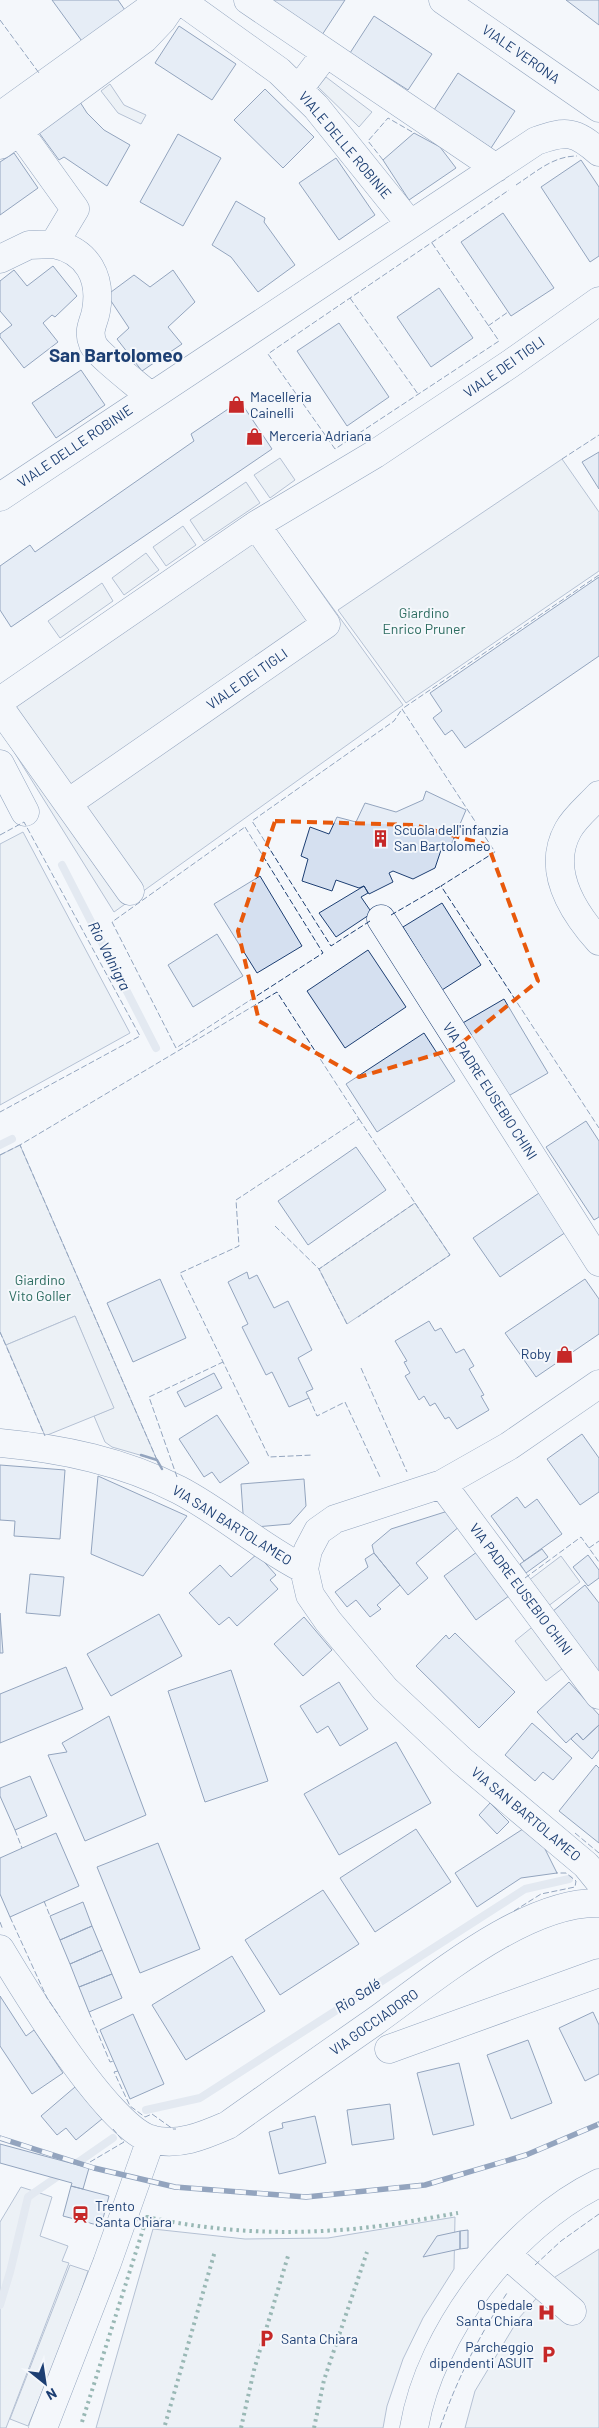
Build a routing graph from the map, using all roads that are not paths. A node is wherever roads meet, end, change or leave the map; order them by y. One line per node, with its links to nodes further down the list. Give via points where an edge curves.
1 (177, 0): 5 (street, VIALE DELLE ROBINIE, via 279,71); 7 (street, via 146,11 78,73)
2 (248, 0): 4 (street)
3 (443, 0): 6 (street, VIALE VERONA)
4 (326, 53): 5 (street); 9 (street)
5 (298, 90): 10 (street, VIALE DELLE ROBINIE, via 316,107)
6 (599, 108)
7 (6, 130): 11 (street, via 65,192 75,209)
8 (599, 152): 9 (street, VIALE DELLE ROBINIE, via 584,140 566,133 536,141)
9 (496, 168): 10 (street, VIALE DELLE ROBINIE)
10 (410, 224): 14 (street, VIALE DELLE ROBINIE)
11 (54, 244): 12 (street, via 29,245); 14 (street, VIALE DELLE ROBINIE, via 66,246 94,271 98,288 96,312 89,331 93,346)
12 (0, 259)
13 (599, 301): 16 (street, VIALE DEI TIGLI, via 374,454)
14 (150, 396): 15 (street, VIALE DELLE ROBINIE)
15 (0, 497)
16 (256, 525): 17 (street, VIALE DEI TIGLI); 21 (street, VIALE DEI TIGLI, via 326,624)
17 (0, 701)
18 (0, 708): 21 (street)
19 (0, 764): 22 (street)
20 (599, 795): 25 (street, via 568,829 560,864 571,906)
21 (68, 803): 23 (street)
22 (24, 812)
23 (130, 891)
24 (381, 919): 26 (street, VIA PADRE EUSEBIO CHINI)
25 (599, 941)
26 (599, 1262)
27 (599, 1384): 29 (street, via 509,1446)
28 (0, 1443): 30 (street, VIA SAN BARTOLAMEO, via 57,1449 132,1469 180,1490 277,1556)
29 (442, 1484): 30 (street, via 334,1518 318,1530 308,1550); 31 (street, VIA PADRE EUSEBIO CHINI)
30 (304, 1569): 32 (street, VIA SAN BARTOLAMEO, via 310,1595 385,1689 461,1760)
31 (599, 1695)
32 (597, 1875)
33 (599, 1903): 37 (street, VIA GOCCIADORO, via 580,1902 524,1921 228,2125 181,2141)
34 (0, 1949): 37 (street, VIA GOCCIADORO, via 32,2002 100,2094 137,2133)
35 (599, 1973): 36 (street)
36 (388, 2049)
37 (151, 2139): 41 (street)
38 (599, 2183): 39 (street, via 547,2216)
39 (497, 2266): 40 (street); 42 (street, via 462,2312 442,2346)
40 (565, 2318)
41 (43, 2428)
42 (414, 2428)

